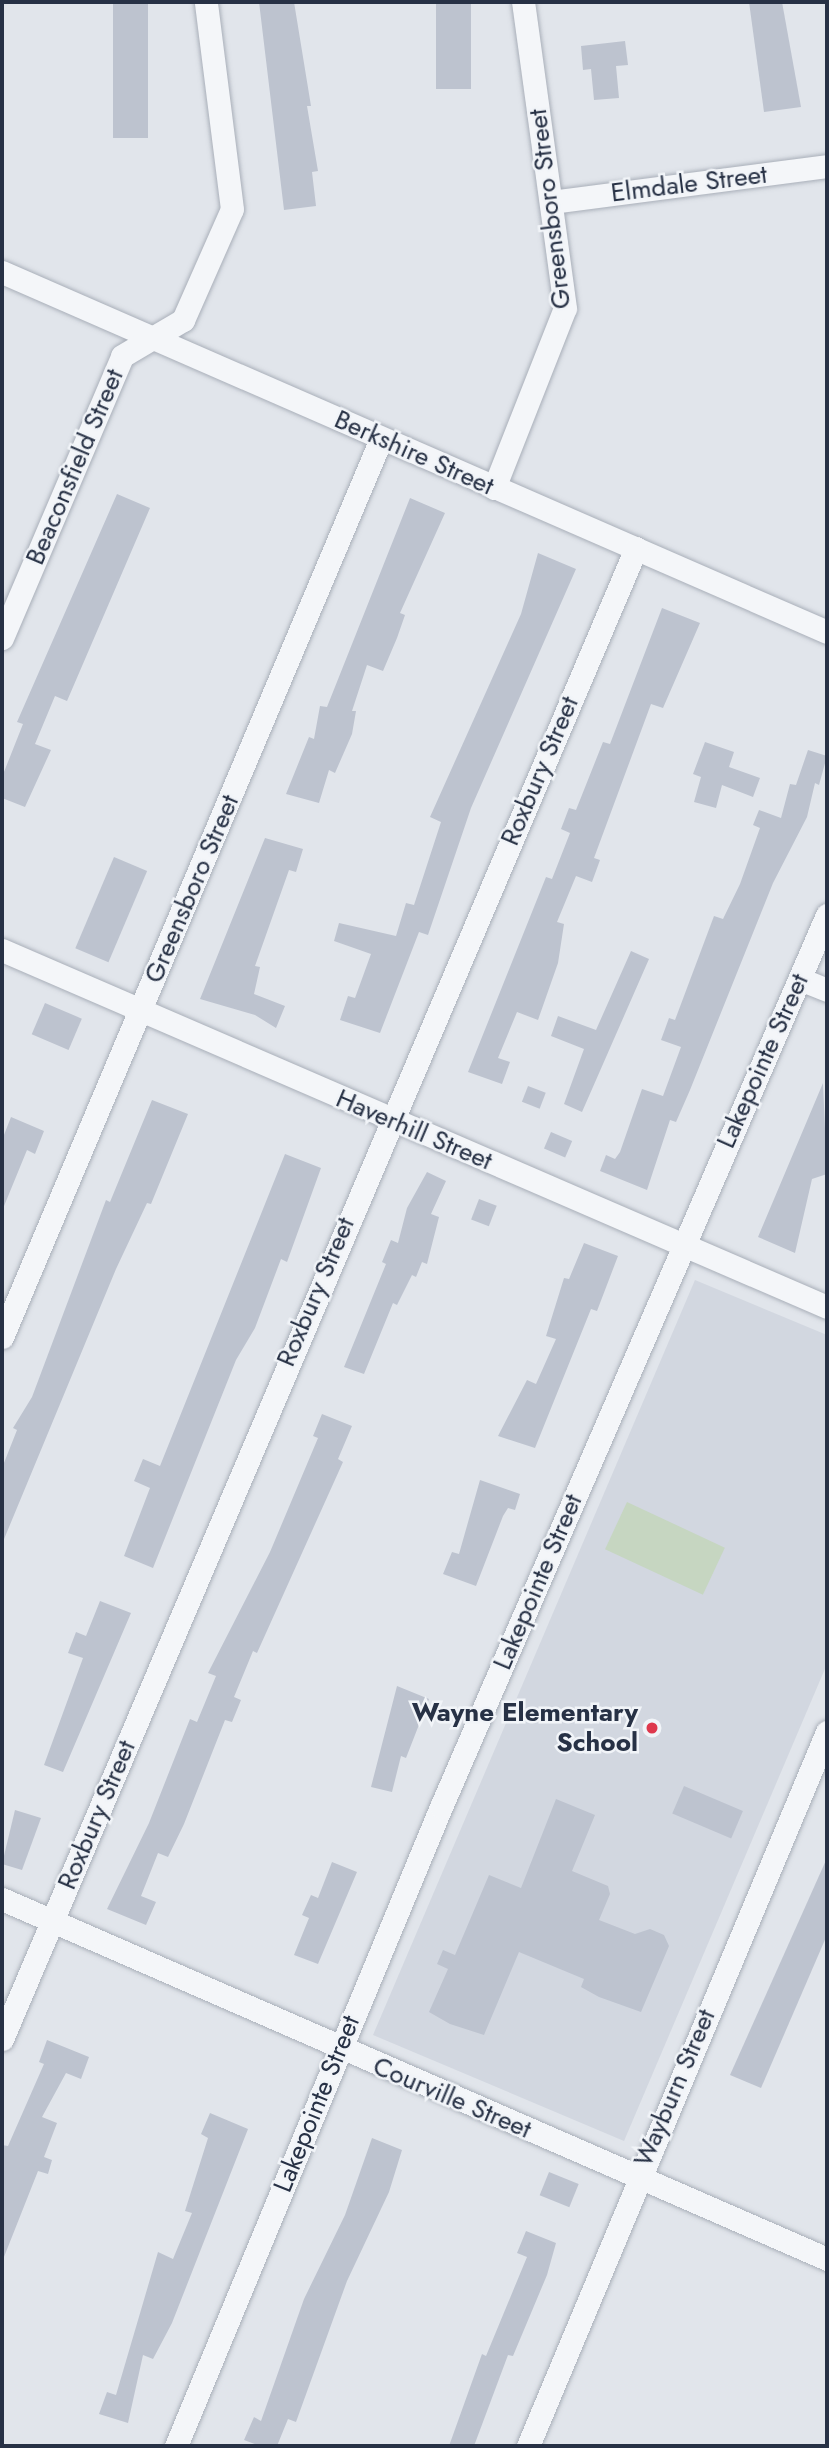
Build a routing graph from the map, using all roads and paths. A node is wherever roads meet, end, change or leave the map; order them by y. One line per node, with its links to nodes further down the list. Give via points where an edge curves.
1 (206, 2): 6 (street, Beaconsfield Street, via 234,201 183,320)
2 (523, 2): 4 (street, Greensboro Street)
3 (827, 166): 4 (street, Elmdale Street)
4 (551, 202): 8 (street, Greensboro Street, via 563,321)
5 (2, 272): 6 (street, Berkshire Street)
6 (154, 337): 7 (street, Berkshire Street); 11 (street, Beaconsfield Street, via 122,356)
7 (381, 439): 8 (street, Berkshire Street); 16 (street, Greensboro Street)
8 (494, 488): 9 (street, Berkshire Street)
9 (636, 548): 10 (street, Berkshire Street); 17 (street, Roxbury Street)
10 (827, 632)
11 (2, 638)
12 (827, 915): 14 (street, Lakepointe Street)
13 (2, 950): 16 (street, Haverhill Street)
14 (800, 979): 15 (street); 18 (street, Lakepointe Street)
15 (827, 990)
16 (142, 1009): 17 (street, Haverhill Street); 20 (street, Greensboro Street)
17 (389, 1120): 18 (street, Haverhill Street); 23 (street, Roxbury Street)
18 (681, 1245): 19 (street, Haverhill Street); 25 (street, Lakepointe Street)
19 (827, 1307)
20 (2, 1337)
21 (827, 1732): 26 (street, Wayburn Street)
22 (2, 1899): 23 (street, Courville Street)
23 (52, 1921): 24 (street, Roxbury Street); 25 (street, Courville Street)
24 (2, 2039)
25 (339, 2049): 26 (street, Courville Street); 28 (street, Lakepointe Street)
26 (637, 2177): 27 (street, Courville Street); 29 (street, Wayburn Street)
27 (827, 2259)
28 (176, 2446)
29 (527, 2446)

